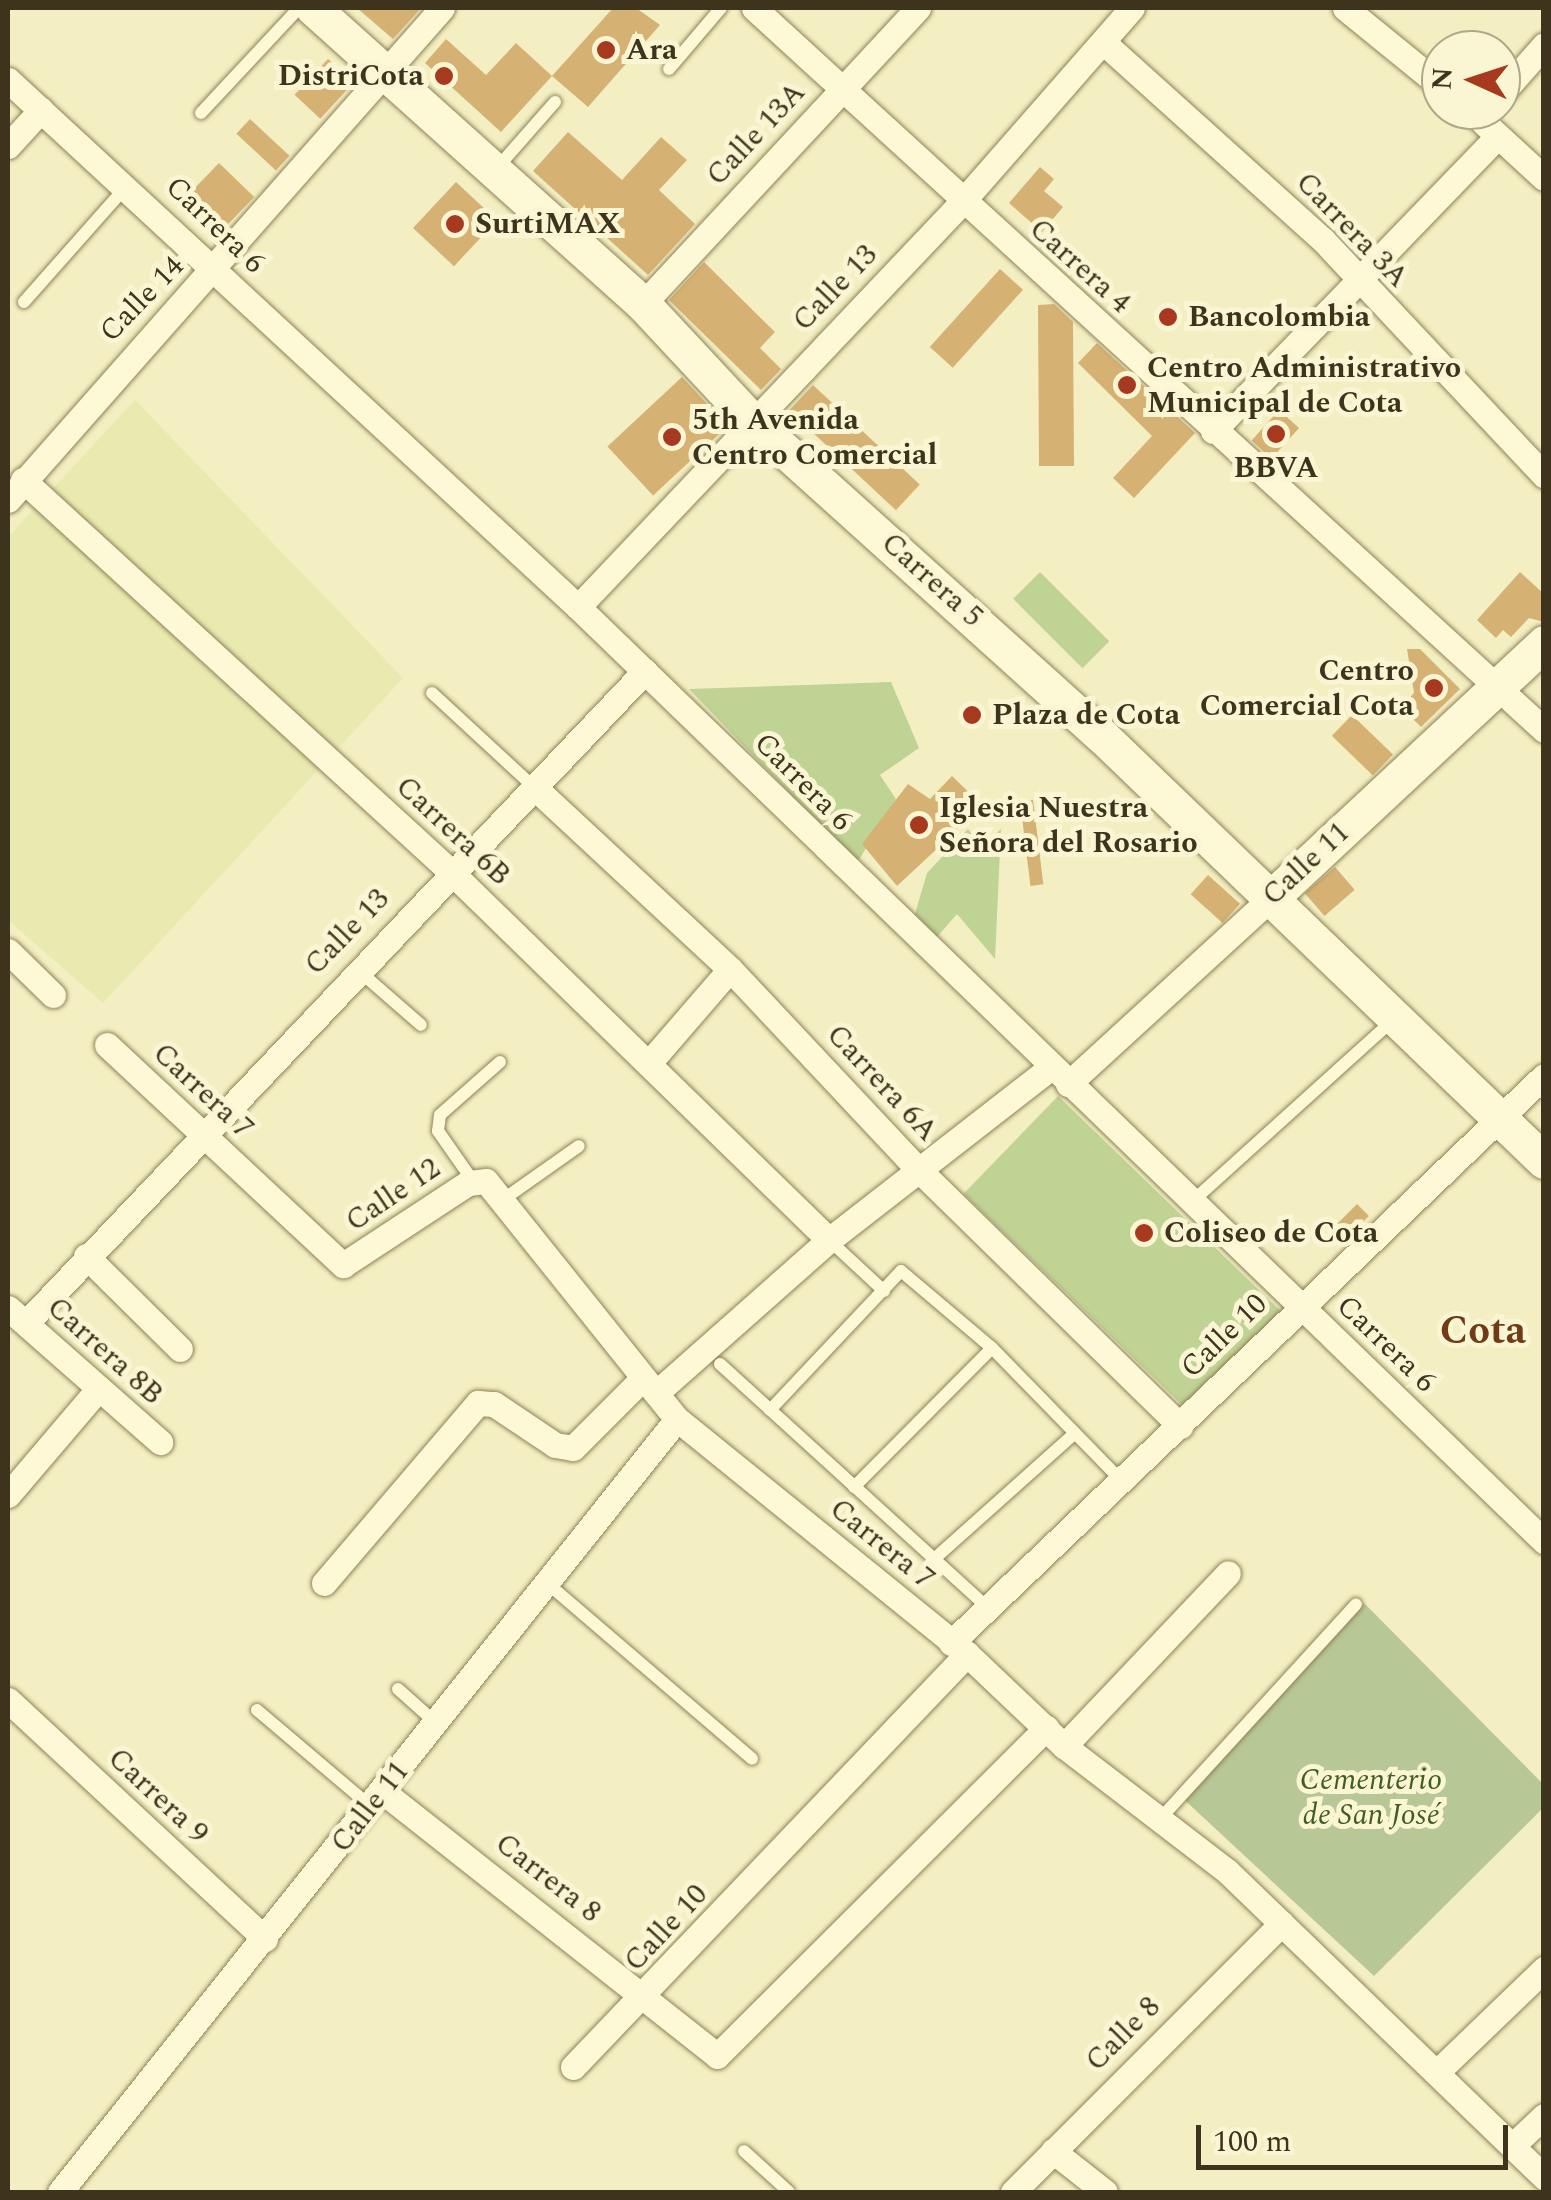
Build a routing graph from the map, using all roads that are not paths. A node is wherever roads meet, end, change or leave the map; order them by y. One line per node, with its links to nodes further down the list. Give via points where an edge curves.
1 (300, 8): 19 (lane)
2 (313, 8): 14 (main road, Carrera 5)
3 (442, 8): 14 (street, Calle 14)
4 (721, 8): 11 (lane)
5 (754, 8): 16 (street, Carrera 4)
6 (918, 8): 16 (street, Calle 13A)
7 (1132, 8): 9 (street, Calle 13)
8 (1346, 8): 12 (street)
9 (1103, 42): 26 (street, Calle 13); 28 (street, Carrera 3A, via 1323,240)
10 (1544, 44): 13 (street)
11 (669, 69)
12 (1421, 70)
13 (1521, 71)
14 (389, 72): 23 (main road, Carrera 5); 27 (street, Calle 14)
15 (8, 80): 18 (street, Carrera 6)
16 (842, 89): 26 (street, Carrera 4); 30 (street, Calle 13A)
17 (555, 102): 23 (lane)
18 (41, 110): 22 (street); 25 (street, Carrera 6)
19 (201, 113)
20 (1475, 130): 28 (street)
21 (1495, 130): 24 (street)
22 (8, 146)
23 (496, 170): 30 (main road, Carrera 5)
24 (1544, 178)
25 (126, 186): 27 (street, Carrera 6); 29 (lane)
26 (962, 202): 31 (street, Calle 13); 32 (street, Carrera 4)
27 (214, 270): 34 (street, Calle 14); 35 (street, Carrera 6)
28 (1358, 282): 32 (street); 33 (street, Carrera 3A)
29 (24, 302)
30 (642, 304): 31 (main road, Carrera 5)
31 (752, 421): 35 (street, Calle 13); 43 (main road, Carrera 5)
32 (1213, 431): 38 (street, Carrera 4)
33 (1544, 475)
34 (15, 490): 42 (street, Carrera 6B)
35 (578, 606): 37 (street, Carrera 6)
36 (1544, 642): 38 (main road, Calle 11)
37 (645, 672): 41 (street, Calle 13); 53 (street, Carrera 6)
38 (1494, 687): 40 (street, Carrera 4); 43 (main road, Calle 11)
39 (432, 693): 41 (lane)
40 (1544, 730)
41 (534, 787): 42 (street, Calle 13); 46 (street, Carrera 6A)
42 (450, 871): 45 (street, Calle 13); 52 (street, Carrera 6B)
43 (1273, 896): 48 (main road, Carrera 5); 53 (street, Calle 11)
44 (8, 951): 47 (street)
45 (356, 969): 49 (lane); 56 (street, Calle 13)
46 (730, 969): 52 (street); 59 (street, Carrera 6A)
47 (53, 995)
48 (1394, 1019): 55 (main road, Carrera 5); 61 (lane)
49 (421, 1025)
50 (107, 1045): 56 (street, Carrera 7)
51 (500, 1062): 60 (lane, via 440,1115 438,1131)
52 (649, 1063): 63 (street, Carrera 6B)
53 (1059, 1076): 59 (street, Calle 11); 61 (street, Carrera 6)
54 (1544, 1076): 55 (street, Calle 10)
55 (1499, 1120): 58 (main road, Carrera 5); 67 (street, Calle 10)
56 (200, 1133): 64 (street, Calle 13); 65 (street, Carrera 7)
57 (580, 1146): 62 (lane)
58 (1544, 1161)
59 (919, 1170): 63 (street, Calle 11); 76 (street, Carrera 6A)
60 (477, 1180): 62 (street, Carrera 7); 65 (street, Calle 12)
61 (1195, 1198): 67 (street, Carrera 6)
62 (501, 1200): 72 (street, Carrera 7)
63 (829, 1240): 66 (lane); 72 (street, Calle 11)
64 (86, 1256): 68 (street, Calle 13); 70 (street)
65 (343, 1266)
66 (884, 1292): 69 (lane, via 902,1271); 74 (lane)
67 (1300, 1307): 76 (street, Calle 10); 82 (street, Carrera 6)
68 (17, 1316): 73 (street, Carrera 8B)
69 (992, 1348): 77 (lane); 80 (lane)
70 (180, 1349)
71 (720, 1364): 74 (lane)
72 (648, 1387): 75 (street, Carrera 7); 85 (street, Calle 11, via 573,1448 555,1445 494,1404 478,1404)
73 (99, 1388): 78 (street, Carrera 8B); 81 (street)
74 (770, 1410): 80 (lane)
75 (678, 1419): 86 (street, Calle 11); 89 (street, Carrera 7)
76 (1180, 1426): 79 (street, Calle 10)
77 (1073, 1435): 79 (lane); 83 (lane)
78 (160, 1442)
79 (1122, 1481): 88 (street, Calle 10)
80 (854, 1487): 83 (lane)
81 (8, 1495)
82 (1544, 1542)
83 (932, 1560): 88 (lane)
84 (1228, 1574): 94 (street)
85 (324, 1582)
86 (546, 1584): 93 (street, Calle 11); 95 (lane)
87 (1356, 1604): 97 (lane)
88 (990, 1609): 89 (street, Calle 10)
89 (959, 1649): 94 (street, Carrera 7); 101 (street, Calle 10)
90 (398, 1689): 93 (lane)
91 (8, 1700): 99 (street, Carrera 9)
92 (257, 1710): 96 (lane)
93 (436, 1723): 96 (street, Calle 11)
94 (1056, 1737): 97 (street, Carrera 7); 101 (street, Carrera 8, via 717,2056)
95 (752, 1758)
96 (376, 1799): 99 (street, Calle 11); 101 (street, Carrera 8)
97 (1157, 1822): 98 (street, Carrera 7)
98 (1282, 1923): 103 (street, Carrera 7); 107 (street, Calle 8)
99 (265, 1939): 109 (street, Calle 11)
100 (1544, 1969): 103 (street)
101 (648, 1996): 102 (street, Calle 10)
102 (573, 2067)
103 (1437, 2072): 105 (street, Carrera 7)
104 (1544, 2116): 105 (street)
105 (1512, 2146): 108 (street, Carrera 7)
106 (744, 2151): 110 (lane)
107 (1053, 2151): 111 (street, Calle 8); 112 (street)
108 (1544, 2178)
109 (60, 2192)
110 (789, 2192)
111 (1013, 2192)
112 (1105, 2192)

